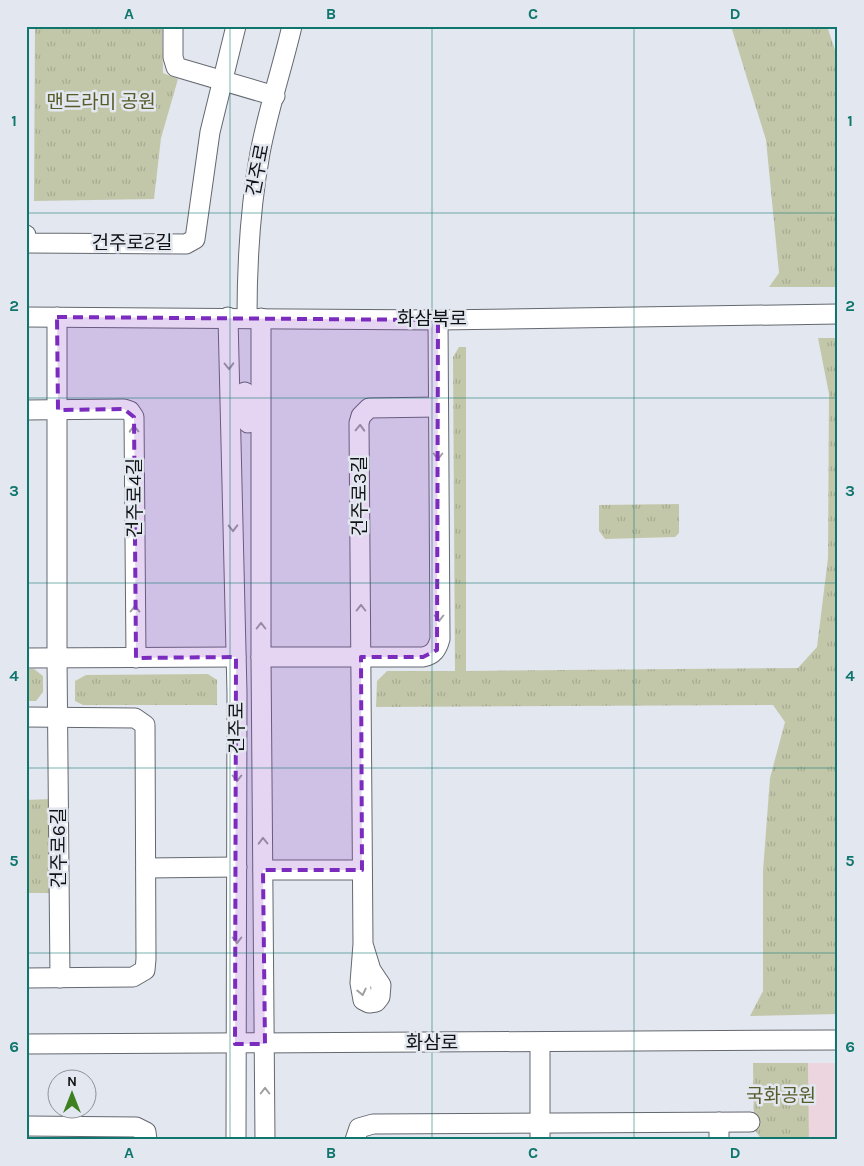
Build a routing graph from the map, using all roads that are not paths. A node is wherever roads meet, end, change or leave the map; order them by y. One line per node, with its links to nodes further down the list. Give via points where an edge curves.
1 (173, 26): 4 (street, via 176,66)
2 (236, 26): 4 (street, 건주로2길)
3 (292, 26): 5 (street, 건주로)
4 (223, 81): 5 (street); 6 (street, 건주로2길, via 203,172 195,239 186,244 26,243)
5 (275, 96): 11 (street, 건주로, via 261,151 250,220)
6 (26, 235)
7 (838, 314): 12 (street, 화삼북로)
8 (26, 317): 9 (street, 화삼북로)
9 (57, 317): 10 (street, 화삼북로); 15 (street)
10 (228, 317): 11 (street, 화삼북로); 16 (street, 건주로, one-way to 16)
11 (254, 317): 12 (street, 화삼북로); 17 (street, 건주로)
12 (438, 320): 13 (street)
13 (438, 407): 18 (street, 건주로3길, one-way to 13, via 361,416 369,408); 18 (street, one-way to 18, via 438,645 433,654 423,657)
14 (26, 410): 15 (street, 건주로4길)
15 (58, 410): 21 (street); 22 (street, 건주로4길, one-way to 15, via 134,418 130,411 124,409)
16 (230, 426): 17 (street, via 237,400 244,392 248,397 248,428); 23 (street, 건주로, one-way to 23)
17 (261, 488): 19 (street, 건주로, one-way to 17)
18 (361, 656): 19 (street); 29 (street, 건주로3길)
19 (261, 657): 28 (street, 건주로, one-way to 19)
20 (26, 658): 21 (street)
21 (57, 658): 22 (street); 25 (street, 건주로6길)
22 (136, 658): 23 (street)
23 (236, 658): 26 (street, 건주로, one-way to 26)
24 (26, 717): 25 (street)
25 (58, 718): 27 (street, via 135,718 145,726); 32 (street, 건주로6길)
26 (237, 867): 27 (street); 36 (street, 건주로, one-way to 36)
27 (146, 868): 32 (street, via 145,970 133,977)
28 (263, 870): 29 (street); 37 (street, 건주로)
29 (362, 870): 30 (street, 건주로3길)
30 (363, 944)
31 (26, 978): 32 (street)
32 (60, 978)
33 (838, 1040): 34 (street, 화삼로)
34 (540, 1042): 37 (street, 화삼로); 43 (street)
35 (26, 1044): 36 (street, 화삼로)
36 (235, 1044): 37 (street, 화삼로); 46 (street, 건주로)
37 (265, 1044): 47 (street, 건주로, one-way to 37)
38 (750, 1122): 41 (street)
39 (26, 1126): 44 (street)
40 (630, 1131): 41 (street); 43 (street)
41 (719, 1131)
42 (448, 1132): 43 (street); 48 (street, via 373,1124 359,1128)
43 (540, 1132)
44 (58, 1133): 45 (street, via 136,1127 146,1132)
45 (147, 1140)
46 (236, 1140)
47 (266, 1140)
48 (355, 1140)

